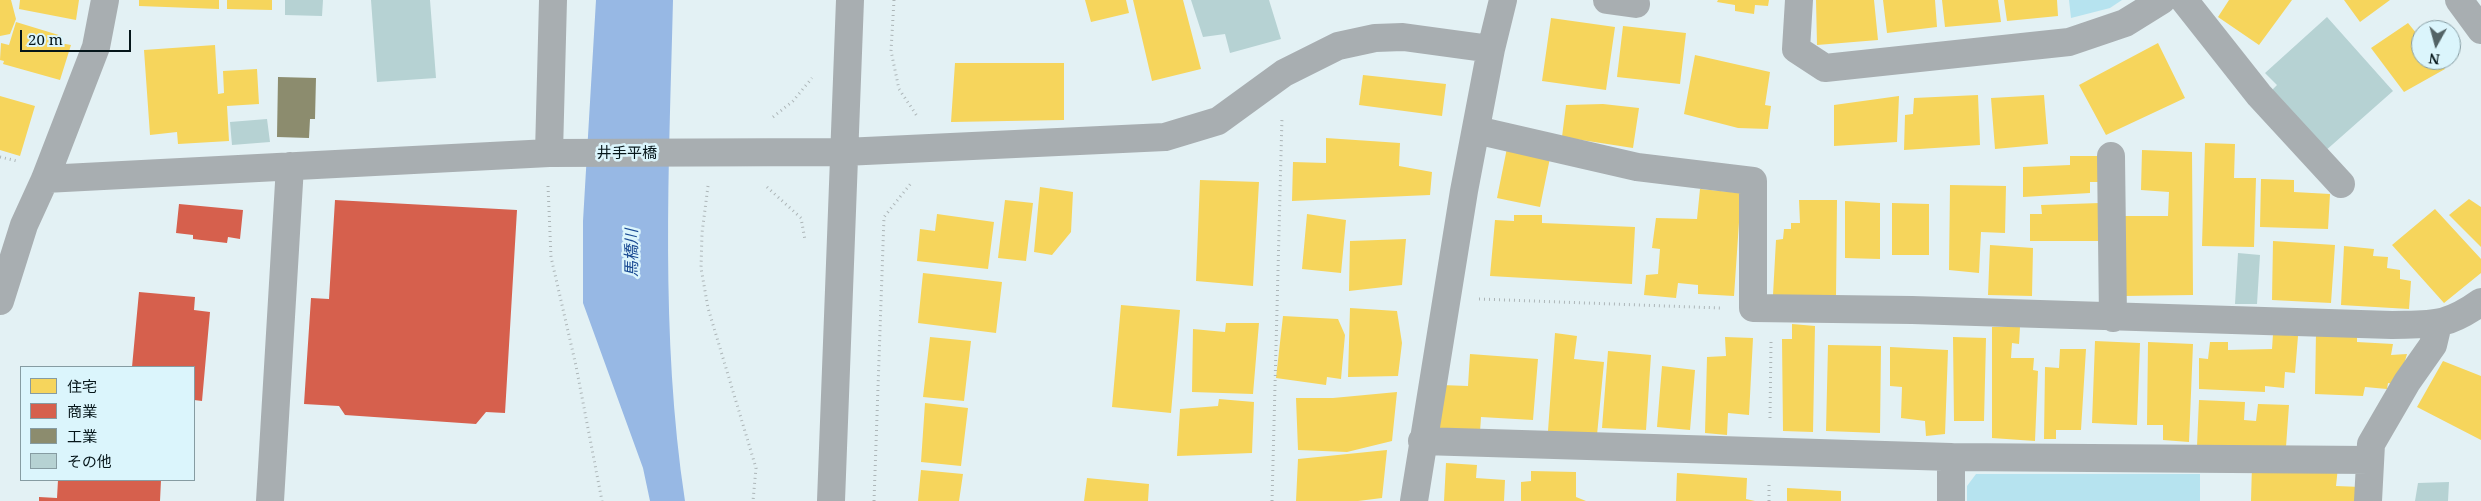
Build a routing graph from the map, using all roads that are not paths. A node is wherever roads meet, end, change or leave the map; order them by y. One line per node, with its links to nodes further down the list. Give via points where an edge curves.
1 (106, 0): 18 (street, via 96,47)
2 (553, 0): 15 (street)
3 (850, 0): 14 (street)
4 (1503, 0): 12 (street)
5 (1606, 0): 10 (street)
6 (1799, 0): 7 (street, via 1796,49 1825,68 2069,42 2125,23)
7 (2162, 0)
8 (2184, 0): 19 (street, via 2260,95)
9 (2459, 0): 11 (street)
10 (1636, 4)
11 (2481, 30)
12 (1491, 49): 13 (street); 14 (street, 井手平橋, via 1403,37 1375,38 1338,46 1284,73 1218,121 1165,137)
13 (1476, 130): 22 (street, via 1636,167 1753,181 1762,308); 24 (street)
14 (844, 152): 15 (street, 井手平橋); 28 (street)
15 (554, 153): 17 (street, 井手平橋)
16 (2111, 156): 22 (street)
17 (290, 166): 18 (street, 井手平橋); 27 (street)
18 (45, 178): 20 (street, via 24,225)
19 (2341, 184)
20 (0, 301)
21 (2481, 302): 23 (street, via 2460,317)
22 (2113, 318): 23 (street)
23 (2438, 324): 26 (street, via 2433,344 2371,444)
24 (1422, 441): 25 (street); 29 (street)
25 (1951, 457): 26 (street); 30 (street)
26 (2370, 460): 31 (street)
27 (270, 501)
28 (831, 501)
29 (1414, 501)
30 (1951, 501)
31 (2368, 501)

